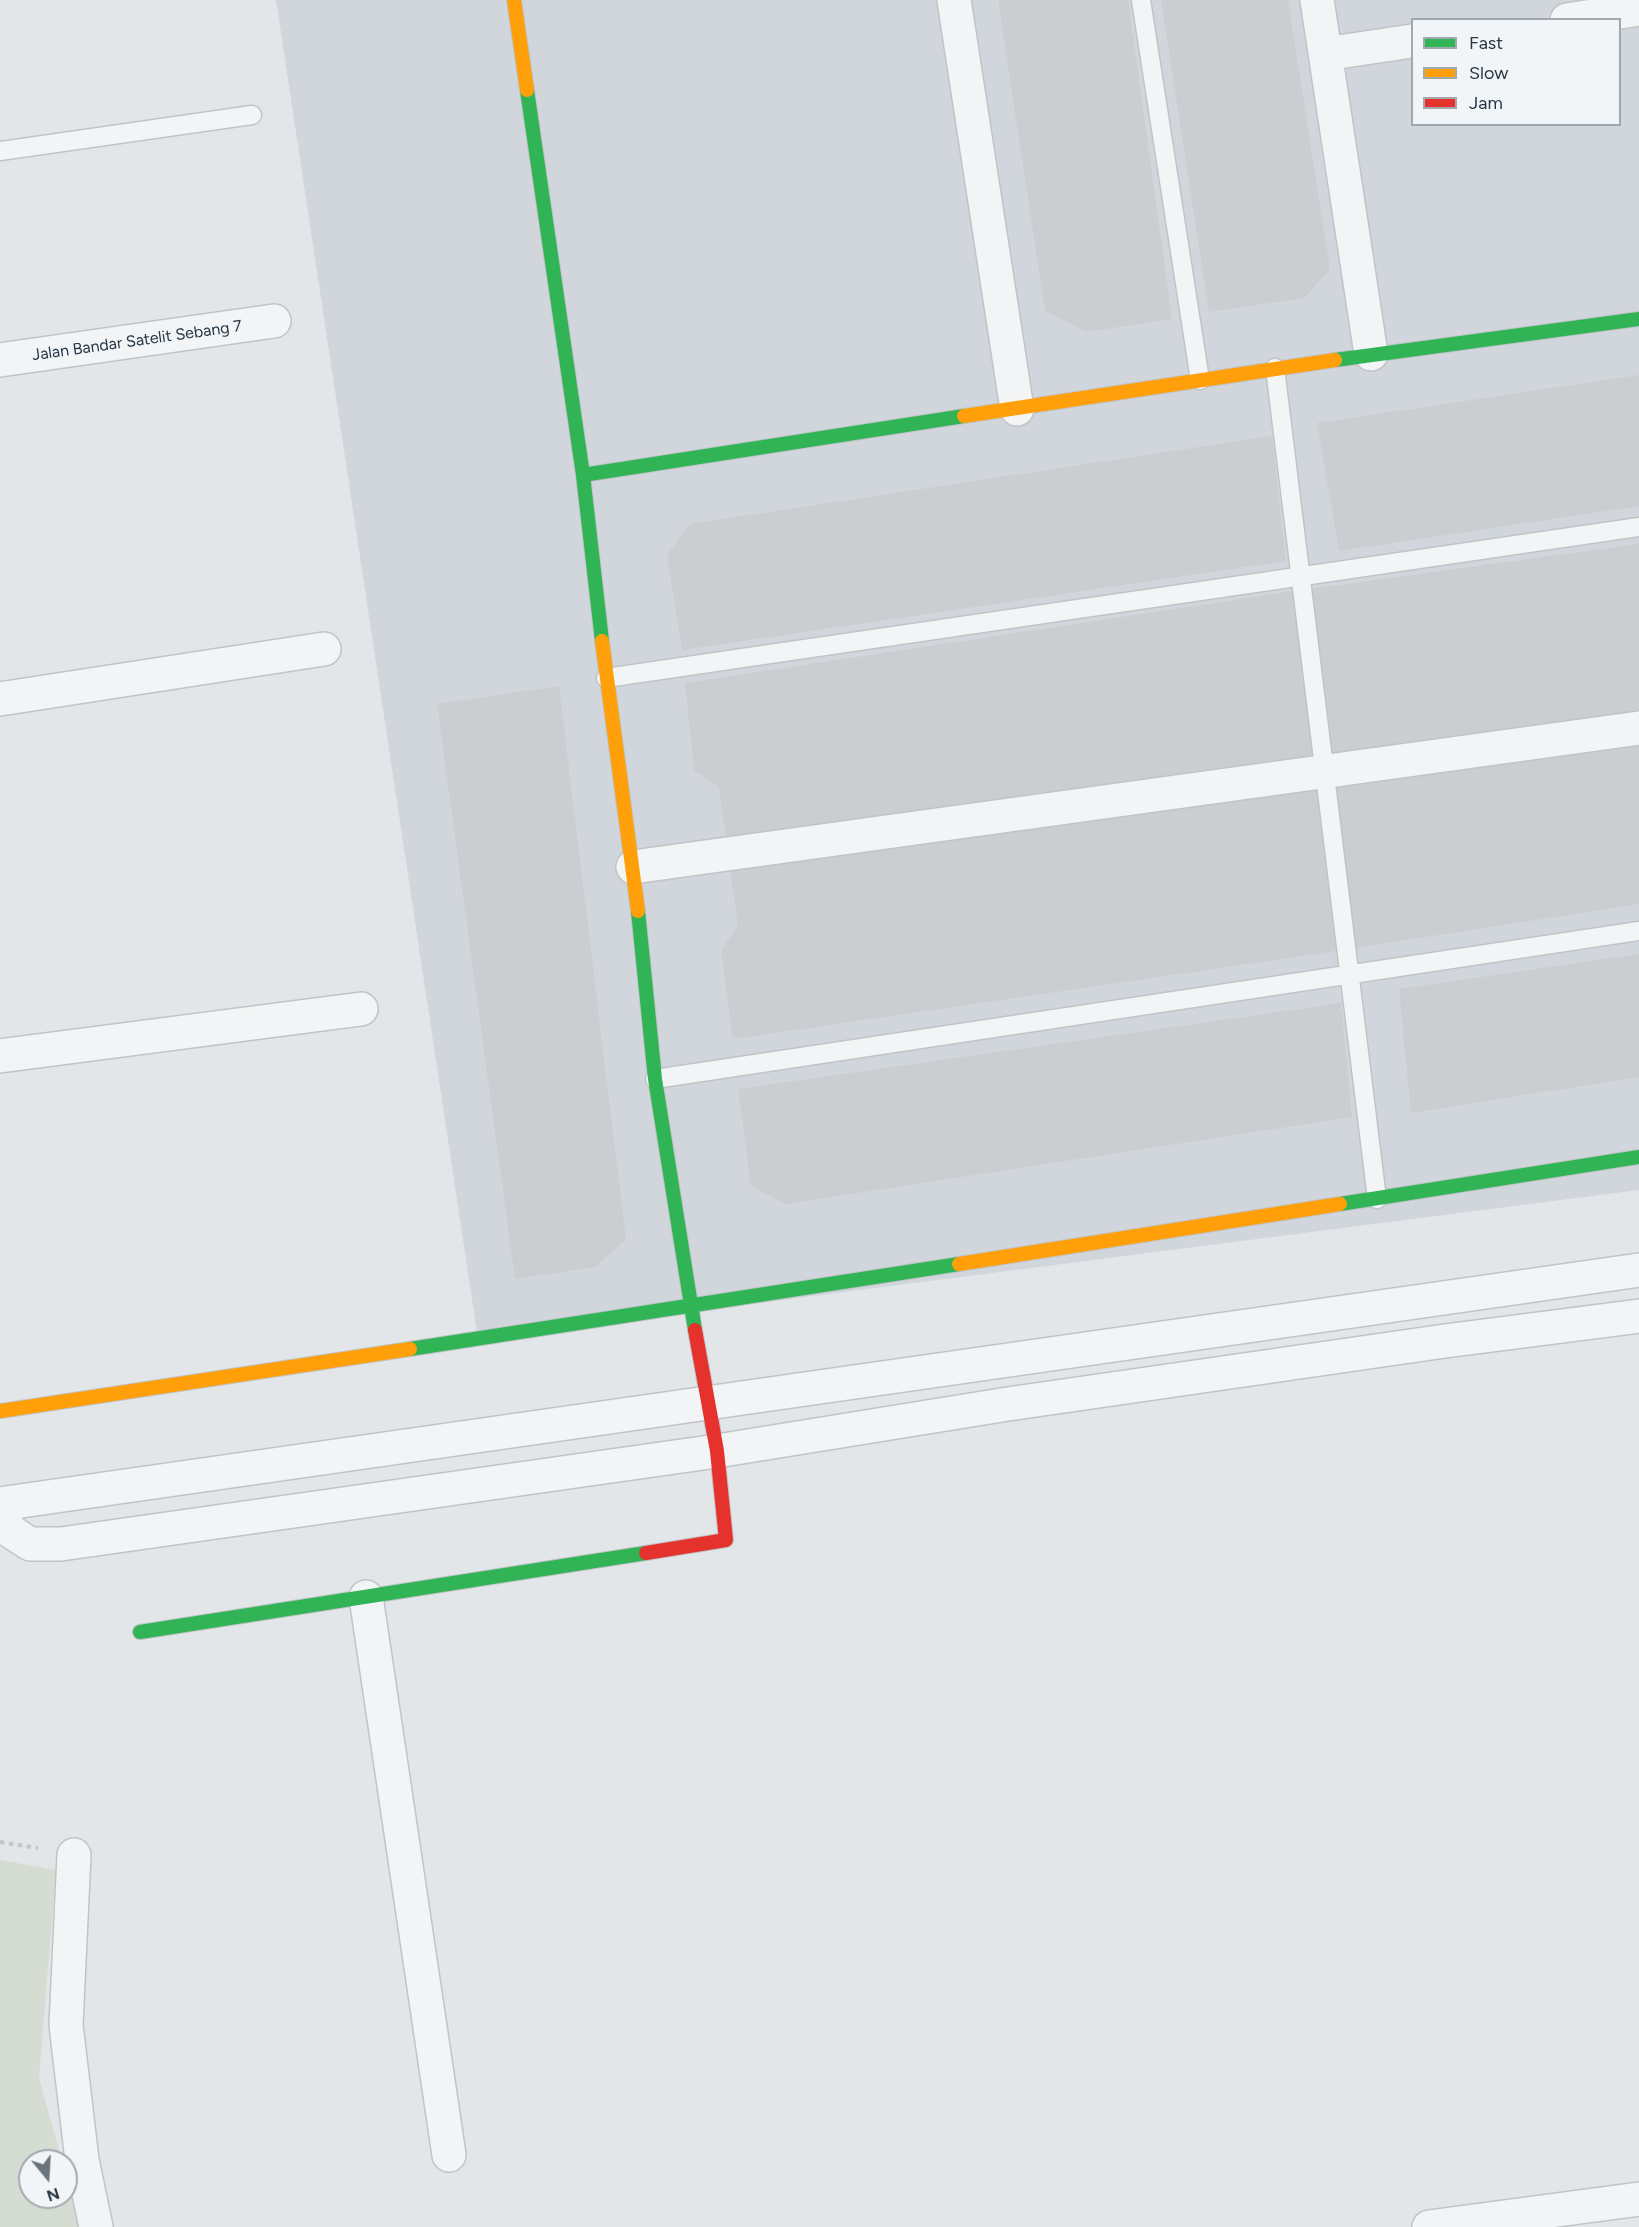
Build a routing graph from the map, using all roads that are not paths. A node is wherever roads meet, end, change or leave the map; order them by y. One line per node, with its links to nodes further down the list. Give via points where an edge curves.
1 (514, 0): 18 (street)
2 (954, 0): 17 (street)
3 (1141, 0): 16 (lane)
4 (1317, 0): 8 (street)
5 (1639, 9): 6 (street)
6 (1580, 18)
7 (1411, 41): 8 (street)
8 (1325, 54): 13 (street)
9 (252, 115): 10 (lane)
10 (0, 151)
11 (1639, 319): 13 (street)
12 (274, 321): 14 (street, Jalan Bandar Satelit Sebang 7)
13 (1371, 354): 15 (street)
14 (0, 360)
15 (1275, 368): 16 (street); 20 (lane)
16 (1200, 380): 17 (street)
17 (1017, 408): 18 (street)
18 (583, 475): 22 (street)
19 (1639, 527): 20 (lane)
20 (1300, 576): 22 (lane); 25 (lane)
21 (324, 649): 23 (street)
22 (606, 678): 26 (street)
23 (0, 699)
24 (1639, 728): 25 (street)
25 (1324, 772): 26 (street); 28 (lane)
26 (633, 867): 31 (street)
27 (1639, 931): 28 (lane)
28 (1350, 973): 31 (lane); 33 (lane)
29 (361, 1009): 30 (street)
30 (0, 1056)
31 (656, 1079): 35 (street)
32 (1639, 1157): 33 (street)
33 (1377, 1199): 35 (street)
34 (1639, 1270): 37 (street)
35 (692, 1306): 37 (street); 38 (street)
36 (1639, 1316): 39 (street, via 1020,1402)
37 (707, 1403): 39 (street); 40 (street)
38 (0, 1411)
39 (717, 1450): 41 (street, via 61,1544 30,1544 10,1531); 42 (street, via 726,1540)
40 (0, 1504)
41 (0, 1509)
42 (366, 1597): 43 (street); 45 (street)
43 (140, 1632)
44 (74, 1855): 47 (street, via 66,2025 82,2160)
45 (449, 2155)
46 (1639, 2199): 48 (street)
47 (96, 2227)
48 (1429, 2227)

